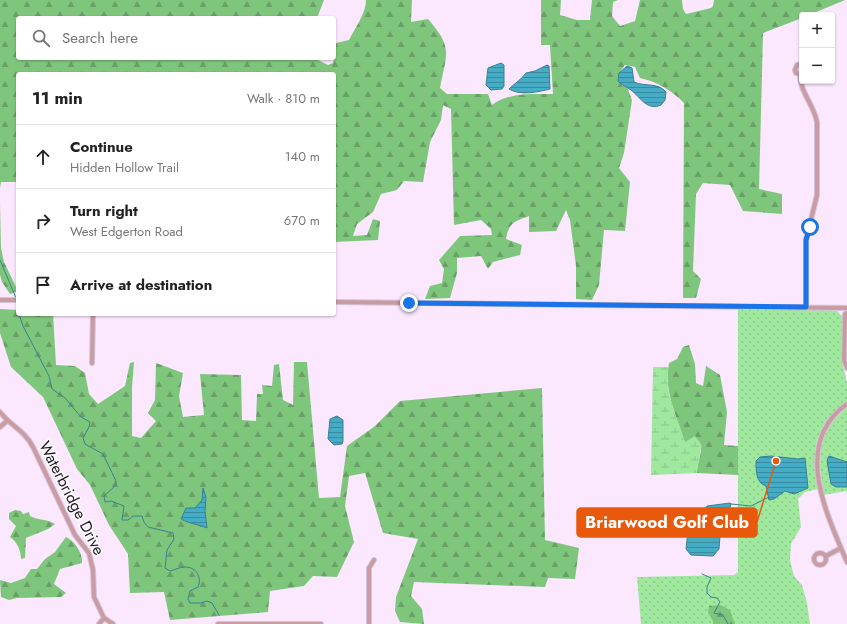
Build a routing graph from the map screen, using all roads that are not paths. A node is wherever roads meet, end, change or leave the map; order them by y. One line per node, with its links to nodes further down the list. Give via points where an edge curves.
1 (799, 65): 2 (street, via 795,68 795,72)
2 (799, 74)
3 (801, 84): 7 (street, via 817,122 817,195 806,240)
4 (0, 300): 5 (street)
5 (16, 300)
6 (336, 302): 7 (street)
7 (806, 307): 8 (street)
8 (847, 308)
9 (847, 313): 12 (street, via 844,360)
10 (93, 316): 11 (street)
11 (92, 363)
12 (847, 368)
13 (847, 404): 17 (street, via 825,426 817,455 823,501)
14 (0, 412): 15 (street, Waterbridge Drive)
15 (7, 421): 16 (street); 21 (street, Waterbridge Drive, via 26,434 75,535 89,553 93,570 94,597)
16 (0, 427)
17 (841, 548): 18 (street); 20 (street)
18 (826, 556)
19 (374, 560): 26 (street, via 369,568)
20 (847, 562)
21 (104, 618): 22 (street); 23 (street)
22 (99, 624)
23 (113, 624)
24 (218, 624): 25 (street)
25 (321, 624)
26 (369, 624)

